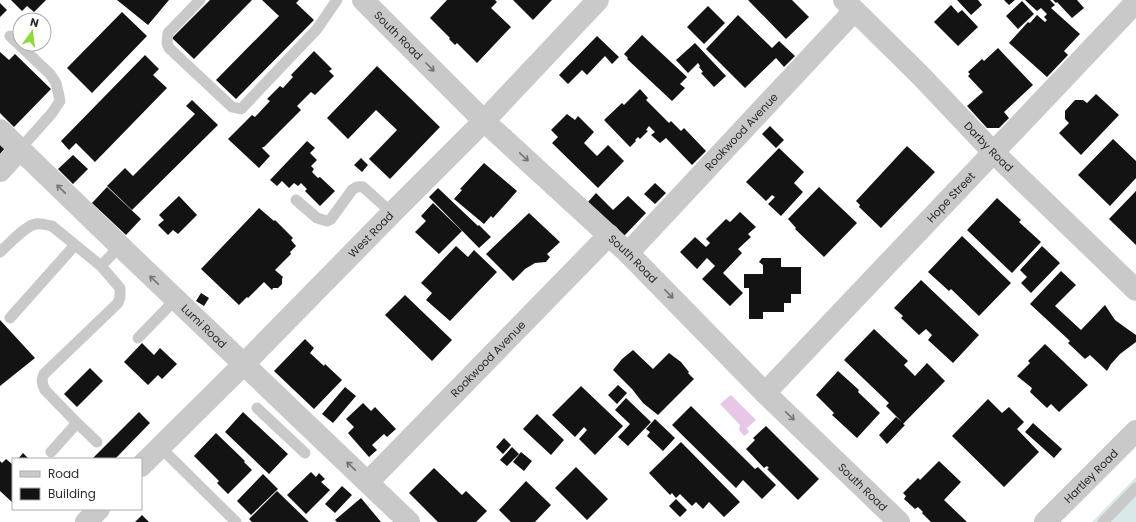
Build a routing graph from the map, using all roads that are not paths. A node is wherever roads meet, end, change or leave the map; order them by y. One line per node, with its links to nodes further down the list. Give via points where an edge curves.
1 (200, 0): 2 (lane, via 168,33 167,43 169,48 232,107 240,108 317,28)
2 (337, 0)
3 (362, 0): 8 (street, South Road, one-way to 8)
4 (598, 0): 8 (street, West Road)
5 (1136, 2): 11 (street, Hope Street)
6 (849, 6): 11 (street, Darby Road, via 921,76); 19 (street, Rookwood Avenue)
7 (10, 36): 10 (lane, via 50,74 56,83 60,101)
8 (484, 121): 14 (street, West Road); 15 (street, South Road, one-way to 15)
9 (0, 130): 10 (street, Lumi Road)
10 (20, 149): 12 (street); 17 (street, Lumi Road, one-way to 10)
11 (993, 152): 21 (street, Darby Road); 26 (street, Hope Street)
12 (0, 171)
13 (296, 200): 14 (lane, via 317,218 327,221 352,190 359,186)
14 (392, 213): 25 (street, West Road)
15 (609, 235): 19 (street, South Road); 36 (street, Rookwood Avenue)
16 (75, 246): 18 (lane, via 52,226 35,224 27,227); 20 (lane); 23 (lane)
17 (120, 246): 20 (lane); 22 (street, Lumi Road, one-way to 17)
18 (0, 252)
19 (628, 253): 26 (street, South Road, one-way to 26)
20 (101, 266): 28 (lane, via 120,288 118,303 44,374 42,379 45,390)
21 (1136, 290)
22 (175, 300): 24 (lane); 25 (street, Lumi Road)
23 (10, 318)
24 (138, 338)
25 (243, 365): 29 (street, Lumi Road); 32 (street, West Road)
26 (765, 393): 42 (street, South Road, one-way to 42)
27 (257, 408): 29 (lane)
28 (77, 423): 31 (lane); 33 (lane)
29 (291, 425): 34 (lane); 36 (street, Lumi Road, one-way to 29)
30 (1136, 431): 43 (street, Hartley Road)
31 (97, 442)
32 (160, 447): 35 (street, West Road); 40 (lane)
33 (52, 452)
34 (305, 453)
35 (142, 465)
36 (368, 482): 41 (street, Lumi Road)
37 (1136, 488): 44 (lane)
38 (98, 510): 39 (street)
39 (86, 522)
40 (236, 522)
41 (409, 522)
42 (899, 522)
43 (1045, 522)
44 (1103, 522)

